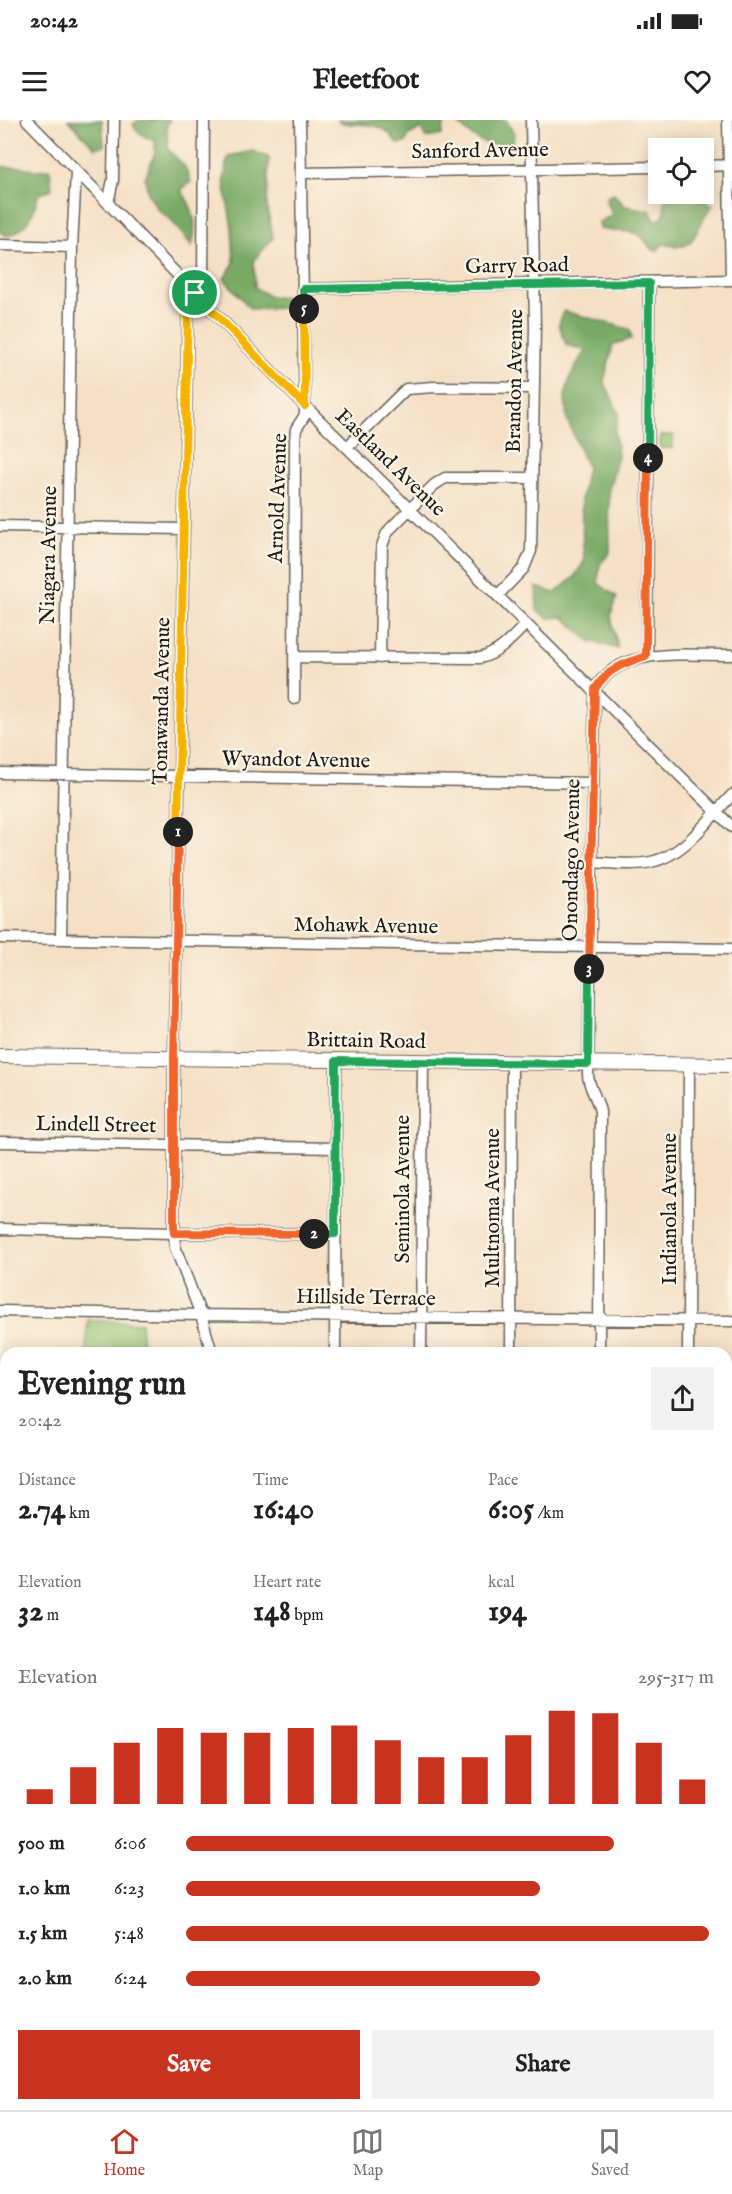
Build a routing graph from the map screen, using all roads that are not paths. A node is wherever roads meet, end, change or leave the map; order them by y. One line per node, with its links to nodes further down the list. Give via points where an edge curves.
1 (27, 120): 11 (street, Eastland Avenue)
2 (114, 120): 13 (street, via 113,180)
3 (204, 120): 20 (street, Tonawanda Avenue, via 203,283)
4 (300, 120): 12 (street, Arnold Avenue)
5 (531, 120): 10 (street, Brandon Avenue)
6 (728, 120): 7 (street)
7 (730, 165): 9 (street); 16 (street)
8 (648, 166): 10 (street, Sanford Avenue)
9 (714, 166)
10 (532, 168): 12 (street, Sanford Avenue); 18 (street, Brandon Avenue)
11 (76, 172): 13 (street, Eastland Avenue); 15 (street, Niagara Avenue)
12 (302, 173): 19 (street, Arnold Avenue)
13 (108, 203): 20 (street, Eastland Avenue)
14 (0, 245): 15 (street)
15 (72, 247): 27 (street, Niagara Avenue)
16 (731, 280): 17 (street, Garry Road)
17 (649, 283): 18 (street, Garry Road); 32 (street)
18 (534, 284): 19 (street, Garry Road); 21 (street, Brandon Avenue)
19 (303, 289): 22 (street, Arnold Avenue)
20 (195, 293): 22 (street, Eastland Avenue); 28 (street, Tonawanda Avenue, via 188,303)
21 (534, 388): 23 (street, via 406,389); 24 (street, Brandon Avenue)
22 (305, 406): 23 (street, Eastland Avenue); 33 (street, Arnold Avenue, via 295,440)
23 (348, 446): 25 (street, Eastland Avenue)
24 (532, 478): 25 (street, via 445,478); 29 (street, Brandon Avenue, via 530,557)
25 (410, 508): 29 (street, Eastland Avenue); 34 (street, via 386,535 382,546)
26 (0, 526): 27 (street)
27 (68, 527): 28 (street); 38 (street, Niagara Avenue)
28 (183, 529): 39 (street, Tonawanda Avenue)
29 (498, 595): 30 (street, Eastland Avenue)
30 (526, 624): 34 (street, via 502,647 480,658); 35 (street, Eastland Avenue)
31 (732, 655): 32 (street)
32 (646, 656): 35 (street, via 609,671)
33 (294, 657): 34 (street); 36 (street, Arnold Avenue)
34 (380, 658)
35 (595, 689): 40 (street, Onondago Avenue); 42 (street, Eastland Avenue)
36 (294, 699)
37 (0, 773): 38 (street, Wyandot Avenue)
38 (64, 774): 39 (street, Wyandot Avenue); 46 (street, Niagara Avenue)
39 (179, 776): 40 (street, Wyandot Avenue); 47 (street, Tonawanda Avenue)
40 (592, 783): 44 (street, Onondago Avenue)
41 (732, 795): 42 (street)
42 (716, 811): 43 (street, Eastland Avenue); 44 (street, via 666,857 644,863)
43 (732, 827)
44 (591, 862): 48 (street, Onondago Avenue)
45 (0, 938): 46 (street, Mohawk Avenue)
46 (61, 938): 47 (street, Mohawk Avenue)
47 (177, 942): 48 (street, Mohawk Avenue); 51 (street, Tonawanda Avenue)
48 (589, 948): 49 (street, Mohawk Avenue); 55 (street, Onondago Avenue)
49 (732, 949)
50 (0, 1056): 51 (main road, Brittain Road)
51 (174, 1058): 52 (main road, Brittain Road); 59 (street, Tonawanda Avenue)
52 (336, 1061): 53 (main road, Brittain Road); 60 (street)
53 (423, 1062): 54 (main road, Brittain Road); 67 (street, Seminola Avenue)
54 (512, 1063): 55 (main road, Brittain Road); 68 (street, Multnoma Avenue)
55 (588, 1064): 56 (main road, Brittain Road); 69 (street, Onondago Avenue, via 589,1086 600,1112)
56 (689, 1065): 57 (main road, Brittain Road); 70 (street, Indianola Avenue)
57 (732, 1065)
58 (0, 1142): 59 (street, Lindell Street)
59 (174, 1145): 60 (street, Lindell Street); 62 (street, Tonawanda Avenue)
60 (336, 1148): 63 (street)
61 (0, 1229): 62 (street)
62 (174, 1233): 63 (street); 65 (street, Tonawanda Avenue, via 175,1247)
63 (335, 1234): 66 (street)
64 (0, 1311): 65 (street, Hillside Terrace)
65 (201, 1315): 66 (street, Hillside Terrace); 72 (street, Tonawanda Avenue)
66 (335, 1316): 67 (street, Hillside Terrace); 73 (street)
67 (421, 1317): 68 (street, Hillside Terrace); 74 (street, Seminola Avenue)
68 (511, 1318): 69 (street, Hillside Terrace); 75 (street, Multnoma Avenue)
69 (599, 1320): 70 (street, Hillside Terrace); 76 (street, Onondago Avenue)
70 (688, 1320): 71 (street, Hillside Terrace); 77 (street, Indianola Avenue)
71 (732, 1321)
72 (210, 1347)
73 (335, 1347)
74 (421, 1347)
75 (510, 1347)
76 (599, 1347)
77 (688, 1347)

